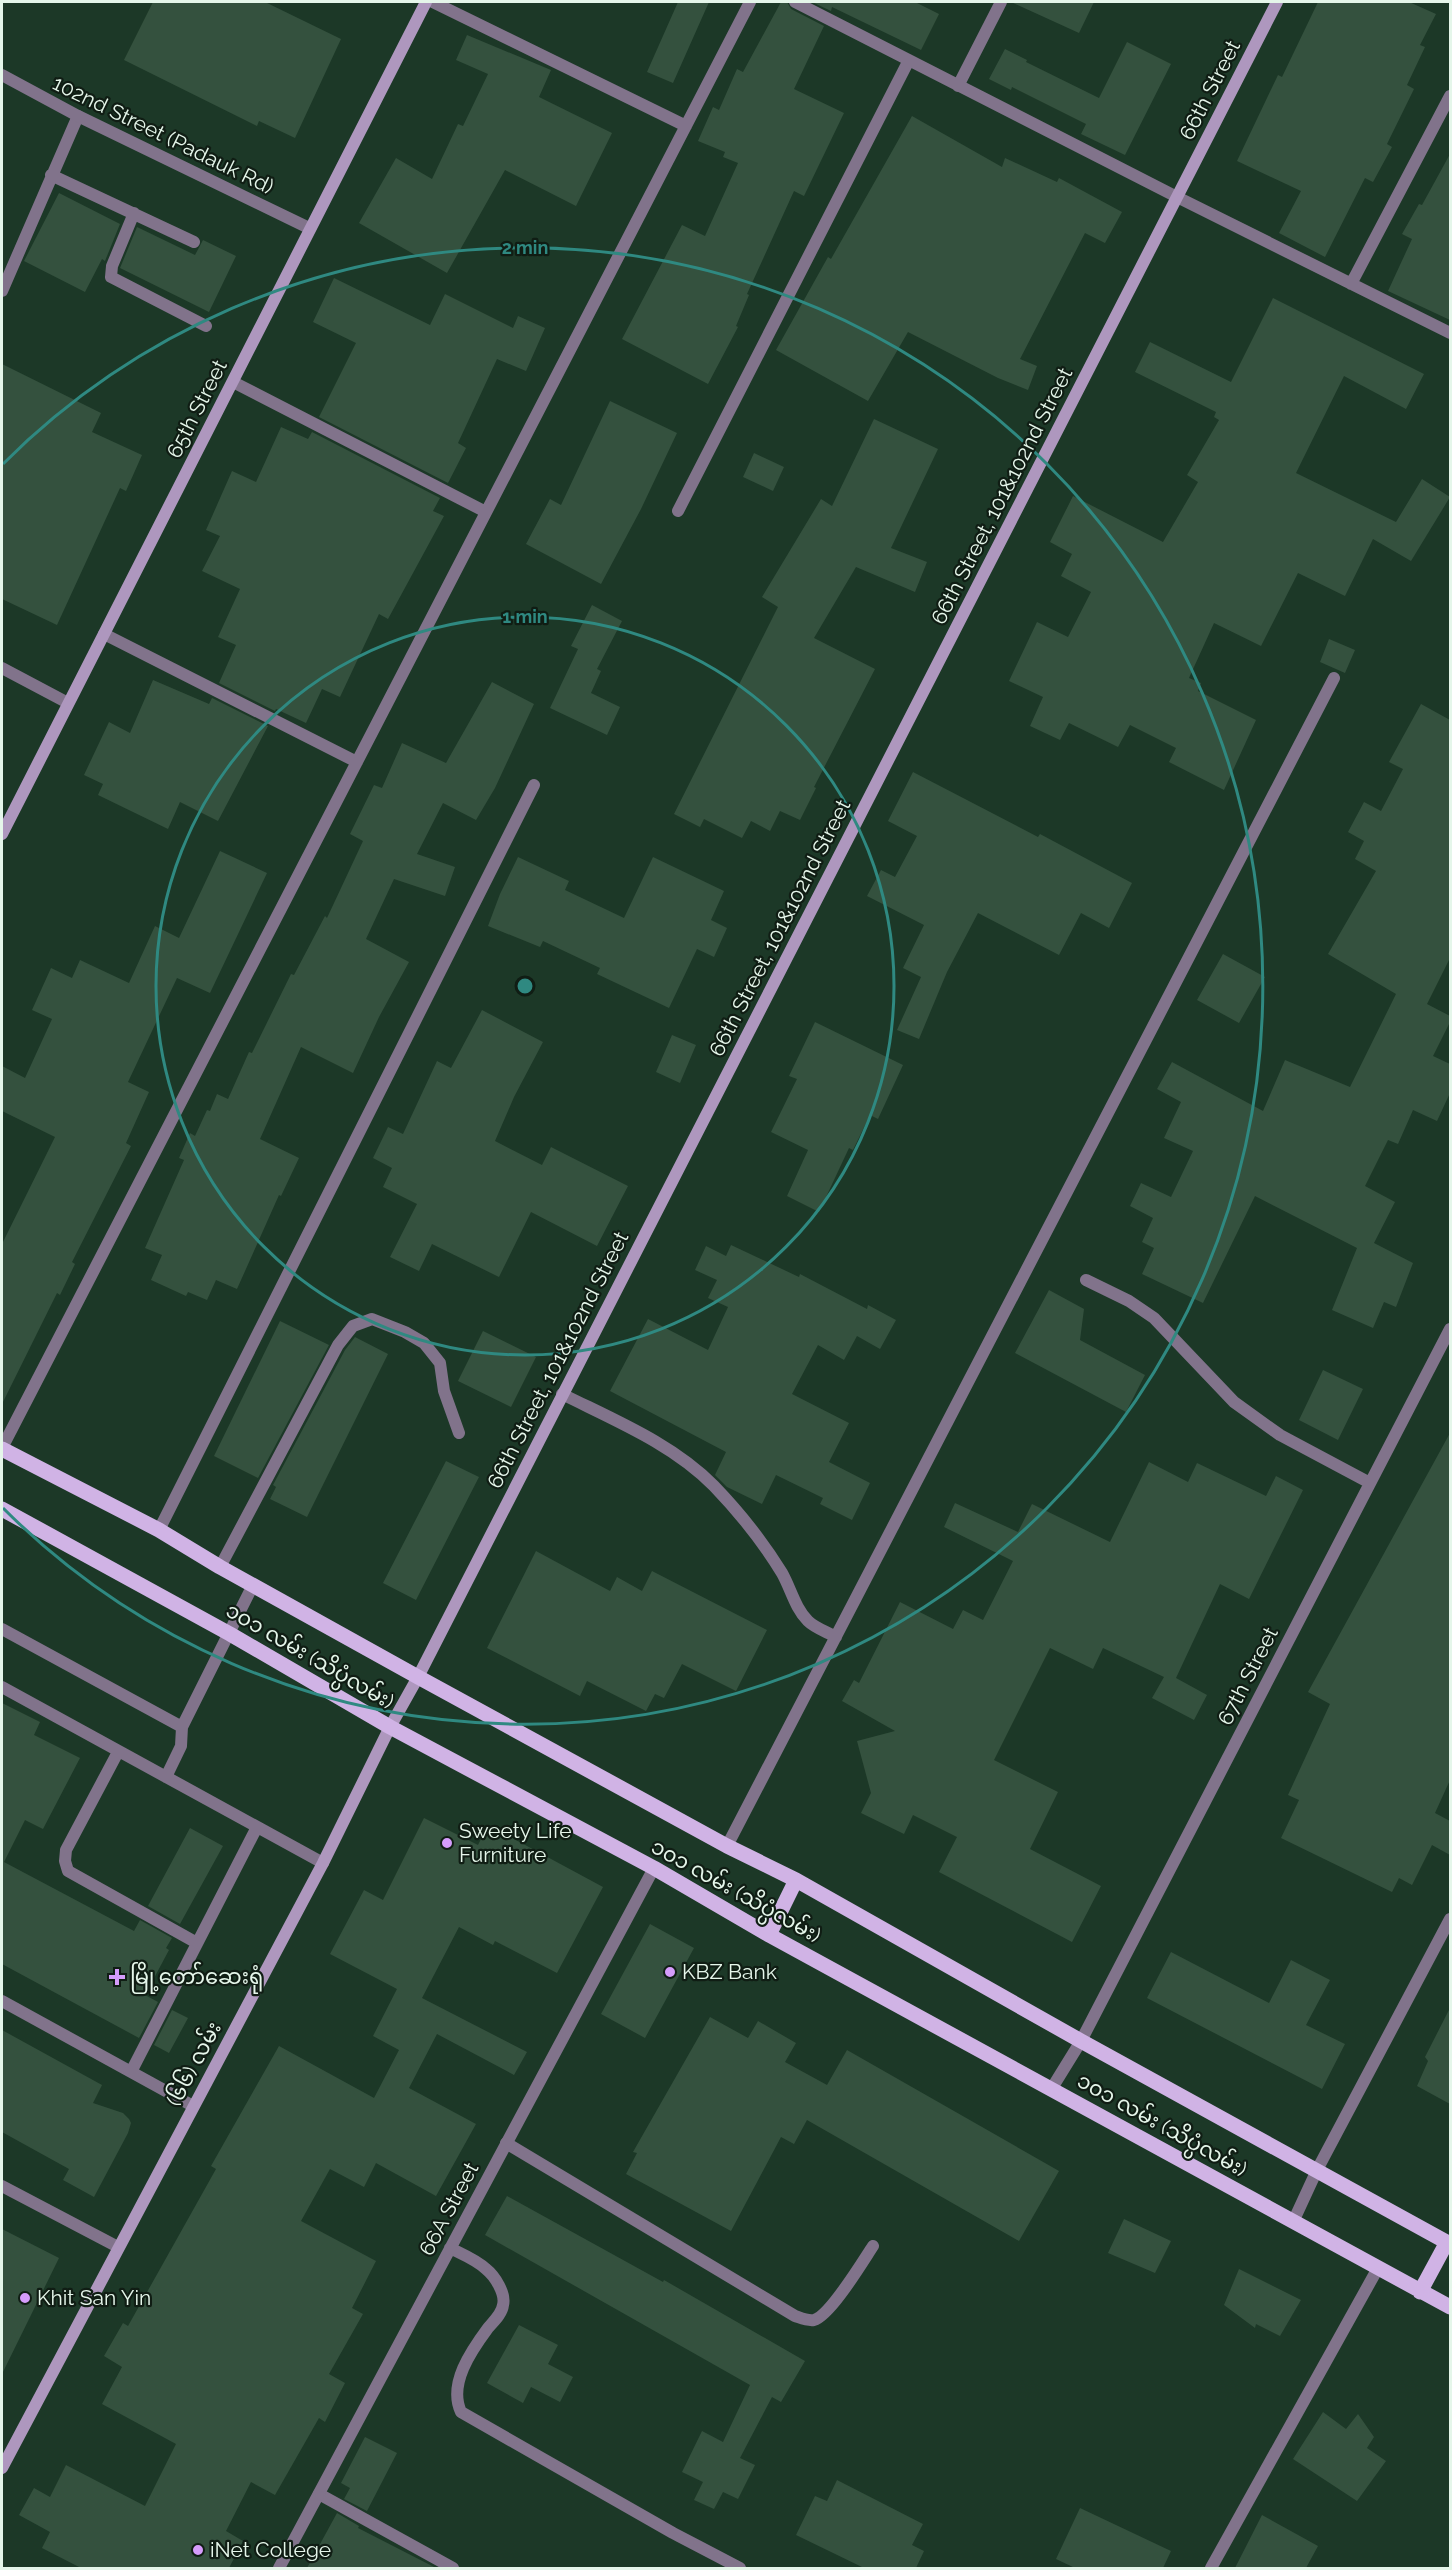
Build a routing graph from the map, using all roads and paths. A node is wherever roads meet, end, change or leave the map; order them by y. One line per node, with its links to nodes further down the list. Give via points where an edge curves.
1 (426, 2): 16 (street, 65th Street)
2 (433, 2): 12 (street)
3 (750, 2): 12 (street)
4 (795, 2): 7 (street)
5 (1000, 2): 9 (street)
6 (1277, 2): 14 (street, 66th Street)
7 (909, 60): 9 (street); 23 (street)
8 (2, 75): 11 (street, 102nd Street (Padauk Rd))
9 (958, 86): 14 (street)
10 (1450, 96): 18 (street)
11 (78, 116): 13 (street); 16 (street, 102nd Street (Padauk Rd))
12 (686, 126): 24 (street)
13 (51, 175): 15 (street); 19 (street)
14 (1177, 197): 18 (street); 34 (street, 66th Street, 101&102nd Street)
15 (134, 213): 17 (street); 20 (street, via 111,277)
16 (309, 228): 22 (street, 65th Street)
17 (194, 242)
18 (1351, 284): 21 (street)
19 (2, 291)
20 (207, 326)
21 (1450, 333)
22 (233, 382): 24 (street); 25 (street, 65th Street)
23 (678, 511)
24 (486, 512): 29 (street)
25 (104, 634): 28 (street, 65th Street); 29 (street)
26 (2, 668): 28 (street)
27 (1334, 678): 44 (street)
28 (68, 703): 31 (street, 65th Street)
29 (357, 762): 36 (street)
30 (534, 785): 39 (street)
31 (2, 834)
32 (1086, 1280): 37 (street, via 1130,1301 1154,1318 1234,1402 1280,1435)
33 (1450, 1329): 37 (street, 67th Street)
34 (562, 1394): 44 (street, via 644,1435 713,1485 771,1556 809,1623); 45 (street, 66th Street, 101&102nd Street)
35 (459, 1433): 40 (street, via 444,1391 440,1363 424,1343 372,1319 353,1326 338,1346)
36 (2, 1448): 39 (main road, ၁၀၁ လမ်း (သိပ္ပံလမ်း))
37 (1370, 1483): 60 (street, 67th Street)
38 (2, 1509): 43 (main road, ၁၀၁ လမ်း (သိပ္ပံလမ်း))
39 (159, 1530): 40 (main road, ၁၀၁ လမ်း (သိပ္ပံလမ်း))
40 (220, 1567): 41 (main road, ၁၀၁ လမ်း (သိပ္ပံလမ်း))
41 (253, 1585): 43 (street); 45 (main road, ၁၀၁ လမ်း (သိပ္ပံလမ်း))
42 (2, 1629): 48 (street)
43 (230, 1634): 47 (main road, ၁၀၁ လမ်း (သိပ္ပံလမ်း)); 48 (street)
44 (836, 1637): 52 (street)
45 (418, 1677): 47 (street, (၆၆) လမ်း); 52 (main road, ၁၀၁ လမ်း (သိပ္ပံလမ်း))
46 (2, 1687): 49 (street)
47 (390, 1726): 53 (street, (၆၆) လမ်း); 54 (main road, ၁၀၁ လမ်း (သိပ္ပံလမ်း))
48 (182, 1727): 50 (street, via 181,1746)
49 (118, 1752): 50 (street); 58 (street, via 66,1851 68,1871)
50 (166, 1777): 51 (street)
51 (256, 1827): 53 (street); 58 (street)
52 (727, 1846): 55 (main road, ၁၀၁ လမ်း (သိပ္ပံလမ်း))
53 (322, 1863): 63 (street, (၆၆) လမ်း)
54 (654, 1868): 57 (main road, ၁၀၁ လမ်း (သိပ္ပံလမ်း)); 64 (street, 66A Street)
55 (796, 1880): 57 (main road); 60 (main road, ၁၀၁ လမ်း (သိပ္ပံလမ်း))
56 (1450, 1919): 65 (street)
57 (769, 1935): 62 (main road, ၁၀၁ လမ်း (သိပ္ပံလမ်း))
58 (197, 1944): 61 (street)
59 (2, 2001): 61 (street)
60 (1081, 2041): 62 (street, 67th Street); 65 (main road, ၁၀၁ လမ်း (သိပ္ပံလမ်း))
61 (131, 2072): 63 (street)
62 (1053, 2088): 67 (main road, ၁၀၁ လမ်း (သိပ္ပံလမ်း))
63 (193, 2106): 70 (street, (၆၆) လမ်း)
64 (506, 2143): 69 (street, via 806,2320 819,2317 839,2296); 71 (street, 66A Street)
65 (1317, 2170): 67 (street); 68 (main road, ၁၀၁ လမ်း (သိပ္ပံလမ်း))
66 (2, 2186): 70 (street)
67 (1293, 2222): 72 (main road, ၁၀၁ လမ်း (သိပ္ပံလမ်း))
68 (1449, 2243): 73 (main road)
69 (873, 2246)
70 (118, 2247): 75 (street, (၆၆) လမ်း)
71 (450, 2248): 76 (street, 66A Street); 79 (street, via 485,2267 495,2278 503,2298 501,2311 457,2385 461,2412 673,2534)
72 (1378, 2268): 73 (main road, ၁၀၁ လမ်း (သိပ္ပံလမ်း)); 80 (street)
73 (1420, 2292): 74 (main road, ၁၀၁ လမ်း (သိပ္ပံလမ်း))
74 (1450, 2307)
75 (2, 2468)
76 (319, 2494): 77 (street, 66A Street); 78 (street)
77 (279, 2568)
78 (453, 2568)
79 (740, 2568)
80 (1211, 2568)

